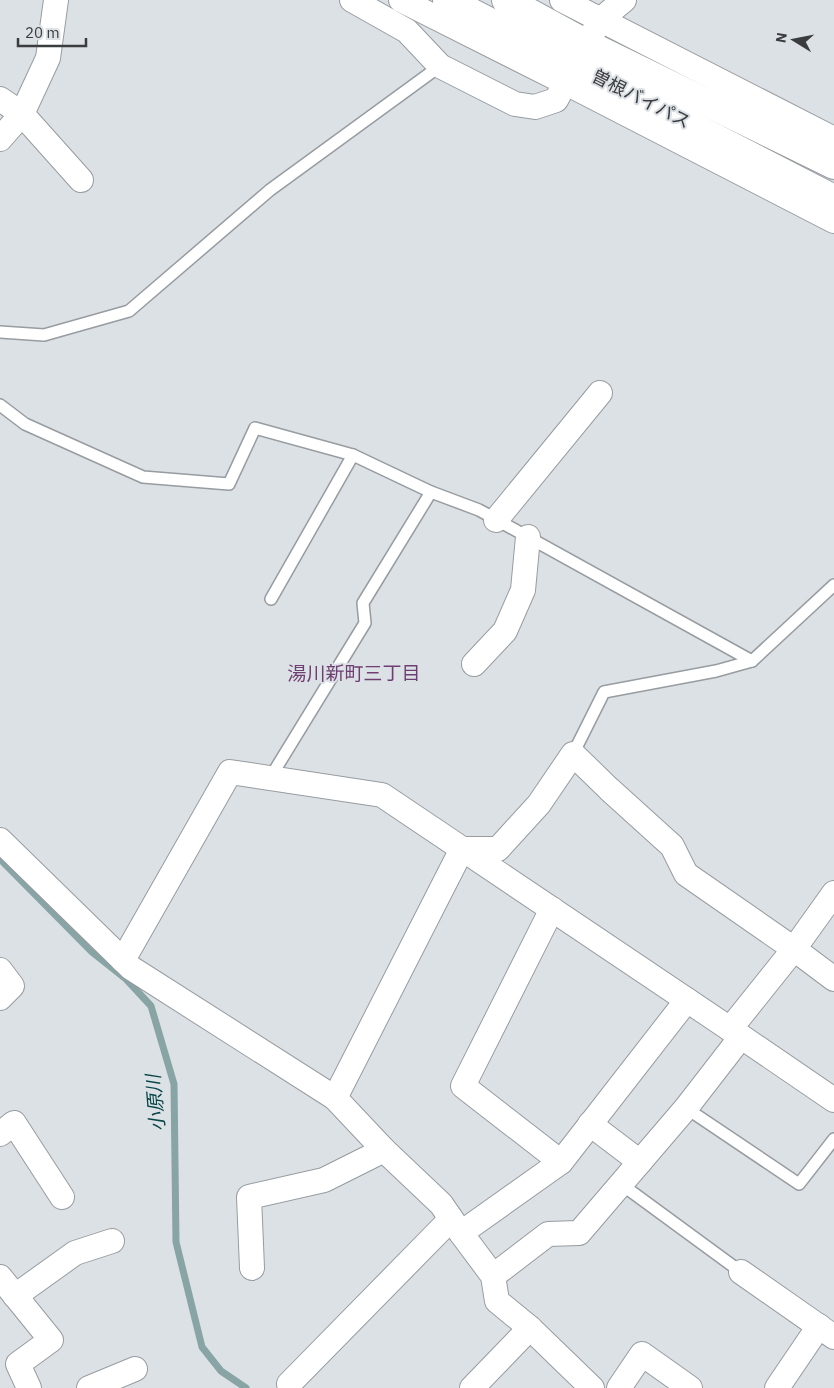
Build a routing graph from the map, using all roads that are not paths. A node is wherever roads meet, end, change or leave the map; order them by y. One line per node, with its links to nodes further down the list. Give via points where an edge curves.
1 (56, 0): 12 (street, via 48,58)
2 (352, 0): 10 (street, via 407,30)
3 (401, 0): 9 (street)
4 (447, 0): 9 (highway, 曽根バイパス)
5 (506, 0): 9 (highway, 曽根バイパス)
6 (562, 0): 8 (street)
7 (624, 0): 8 (street)
8 (600, 20): 9 (street); 14 (street)
9 (576, 64): 10 (street, via 556,100 535,107 514,104); 15 (highway, 曽根バイパス); 17 (highway, 曽根バイパス); 18 (street)
10 (440, 66): 19 (lane, via 270,190 129,311 44,335)
11 (0, 99): 12 (street)
12 (22, 114): 13 (street); 16 (street)
13 (0, 138)
14 (834, 139)
15 (834, 165)
16 (82, 180)
17 (834, 200)
18 (834, 221)
19 (0, 332)
20 (600, 393): 24 (street)
21 (0, 405): 22 (lane, via 25,424 142,477 229,484 255,428)
22 (353, 455): 23 (lane); 27 (lane)
23 (431, 492): 24 (lane); 31 (lane, via 363,604 365,623)
24 (496, 520): 25 (lane)
25 (528, 537): 28 (lane); 29 (street, via 523,590 505,631)
26 (834, 585): 28 (lane)
27 (271, 599)
28 (752, 661): 30 (lane, via 604,692)
29 (474, 664)
30 (573, 754): 33 (street, via 538,804 498,849); 36 (street, via 672,846 686,874)
31 (270, 778): 33 (street, via 382,795); 37 (street, via 230,772)
32 (0, 840): 37 (street)
33 (462, 848): 35 (street); 43 (street)
34 (834, 893): 36 (street)
35 (552, 909): 41 (street); 50 (street, via 463,1086)
36 (794, 949): 39 (street); 42 (street)
37 (123, 960): 43 (street)
38 (0, 970): 40 (street, via 12,986)
39 (834, 979)
40 (0, 998)
41 (687, 1000): 42 (street); 46 (street)
42 (736, 1033): 44 (street); 45 (street)
43 (335, 1098): 49 (street)
44 (834, 1100)
45 (686, 1108): 48 (lane, via 799,1184); 51 (street)
46 (590, 1124): 50 (street); 51 (street)
47 (0, 1134): 53 (street, via 14,1123)
48 (834, 1139)
49 (384, 1150): 54 (street, via 441,1204); 56 (street, via 324,1180 249,1197)
50 (561, 1162): 54 (street)
51 (640, 1162): 52 (street)
52 (621, 1184): 57 (lane); 58 (street, via 579,1233 548,1234)
53 (62, 1196)
54 (456, 1226): 58 (street); 64 (street)
55 (112, 1241): 60 (street, via 75,1253)
56 (252, 1268)
57 (741, 1272): 62 (street)
58 (493, 1276): 61 (street, via 497,1301)
59 (0, 1277): 60 (street)
60 (15, 1296): 65 (street, via 52,1340 18,1364)
61 (530, 1328): 67 (street); 68 (street)
62 (826, 1331): 71 (street)
63 (135, 1369): 66 (street)
64 (289, 1384)
65 (29, 1388)
66 (89, 1388)
67 (472, 1388)
68 (592, 1388)
69 (619, 1388): 70 (street, via 642,1354)
70 (690, 1388)
71 (777, 1388)

